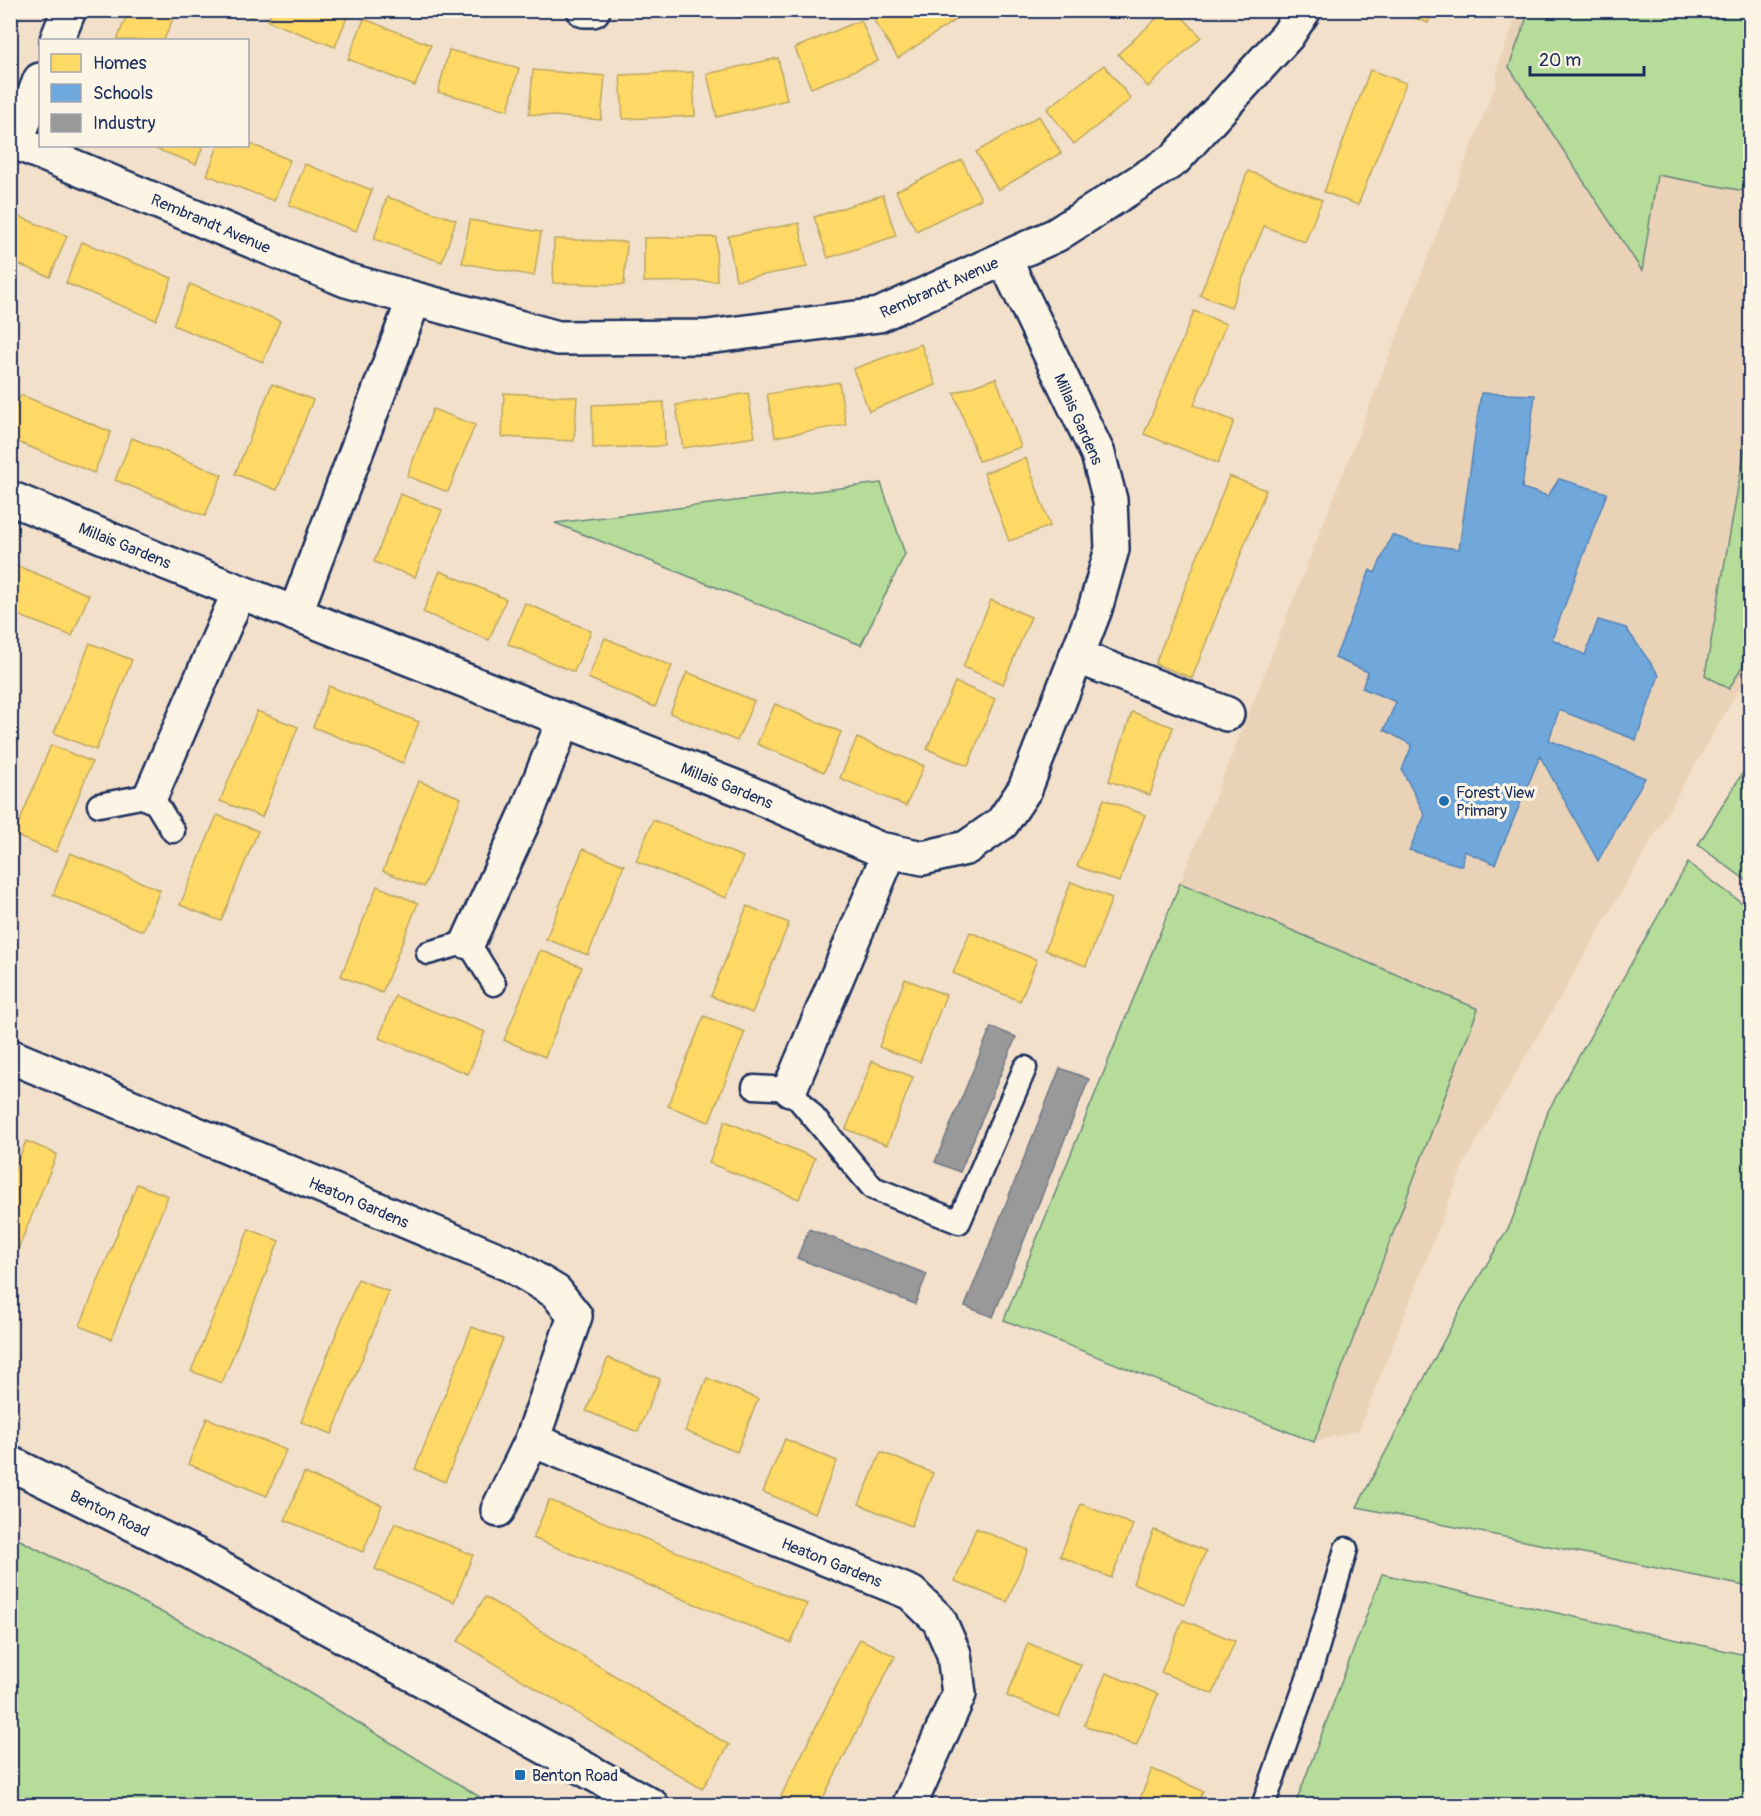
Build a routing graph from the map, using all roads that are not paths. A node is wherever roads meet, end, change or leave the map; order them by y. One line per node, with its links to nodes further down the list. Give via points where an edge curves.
1 (69, 10): 5 (street)
2 (584, 10): 3 (street)
3 (593, 10)
4 (1304, 10): 8 (street, Rembrandt Avenue, via 1287,36 1175,159 1056,235)
5 (57, 39)
6 (39, 82): 7 (street)
7 (13, 141): 9 (street, Rembrandt Avenue, via 346,279)
8 (1004, 258): 9 (street, Rembrandt Avenue, via 879,315 706,337 558,338); 13 (street, Millais Gardens, via 1098,454 1110,500 1112,549 1095,609)
9 (414, 299): 12 (street)
10 (10, 498): 11 (street, Millais Gardens)
11 (239, 592): 12 (street, Millais Gardens); 16 (street)
12 (295, 614): 15 (street, Millais Gardens)
13 (1076, 656): 14 (street); 19 (street, Millais Gardens, via 1025,789 1002,823 966,848 923,858)
14 (1227, 714)
15 (564, 720): 19 (street, Millais Gardens); 20 (street)
16 (151, 795): 17 (lane); 18 (lane)
17 (99, 805)
18 (173, 831)
19 (890, 851): 26 (street)
20 (468, 942): 21 (lane); 22 (lane)
21 (428, 952)
22 (494, 984)
23 (10, 1056): 27 (street, Heaton Gardens, via 511,1265 556,1292 575,1316)
24 (1025, 1068): 26 (lane, via 959,1222 873,1188)
25 (754, 1087): 26 (lane)
26 (790, 1089)
27 (532, 1440): 29 (street, Heaton Gardens); 32 (street, Heaton Gardens, via 911,1593 939,1620 954,1654 959,1694)
28 (10, 1463): 31 (street, Benton Road, via 194,1554)
29 (498, 1510)
30 (1346, 1549): 33 (lane, via 1309,1676)
31 (652, 1806)
32 (909, 1806)
33 (1263, 1806)

